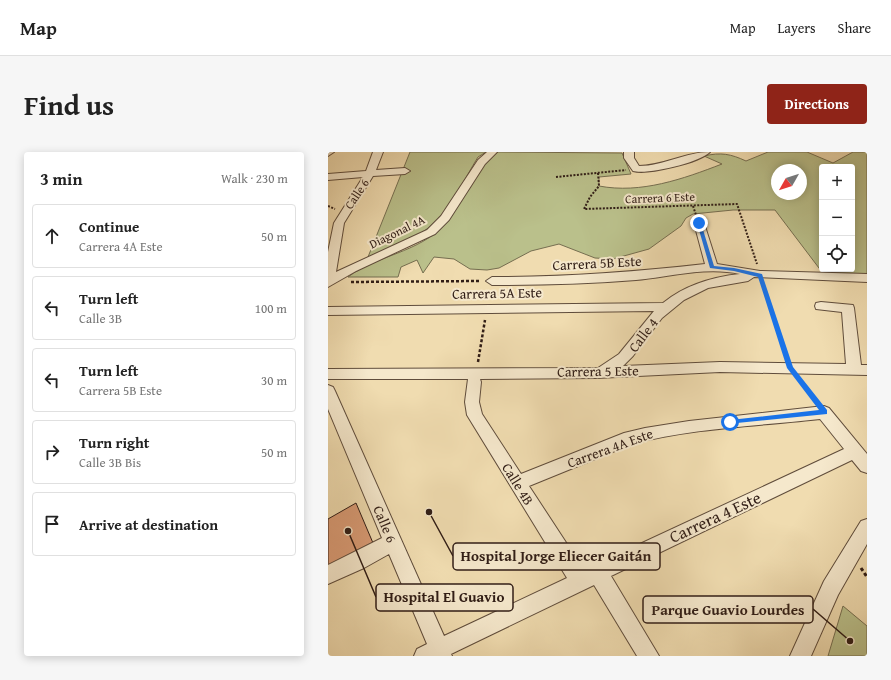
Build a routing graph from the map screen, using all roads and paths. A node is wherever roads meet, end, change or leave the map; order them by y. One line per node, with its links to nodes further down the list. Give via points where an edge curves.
1 (378, 152): 8 (street, Calle 6)
2 (492, 152): 16 (street, Diagonal 4A, via 481,162 445,218 431,232 352,268)
3 (629, 152): 5 (street, via 629,158)
4 (705, 152): 5 (street, via 665,167)
5 (636, 169): 7 (path)
6 (405, 171): 8 (street)
7 (598, 173): 10 (path); 13 (path, Carrera 6 Este, via 599,186 584,210 737,204)
8 (370, 174): 9 (street); 16 (street, Calle 6, via 339,223)
9 (328, 177)
10 (556, 177)
11 (699, 223): 12 (street)
12 (712, 267): 13 (street, Carrera 5B Este); 15 (street, Carrera 5B Este, via 636,276 553,281)
13 (760, 275): 14 (street, Carrera 5B Este); 18 (street, Calle 4, via 707,283 689,291); 21 (path)
14 (867, 278)
15 (492, 281): 16 (path)
16 (328, 282)
17 (821, 306): 22 (street, via 848,308)
18 (666, 307): 19 (street, Carrera 5A Este); 23 (street, Calle 4, via 647,327 627,356 614,366)
19 (487, 309): 20 (street, Carrera 5A Este); 25 (path)
20 (328, 311)
21 (790, 368): 22 (street, Carrera 5 Este); 23 (street, Carrera 5 Este, via 720,367); 27 (path)
22 (861, 370)
23 (597, 373): 25 (street, Carrera 5 Este)
24 (328, 374): 25 (street, Carrera 5 Este)
25 (475, 377): 30 (street, Calle 4B, via 472,402 475,415)
26 (328, 391): 32 (street, Calle 6)
27 (824, 412): 28 (street); 30 (street, Carrera 4A Este, via 689,426 649,433 630,438)
28 (855, 451): 29 (street); 33 (street, Carrera 4 Este)
29 (867, 466)
30 (517, 483): 35 (street, Calle 4B)
31 (867, 526): 38 (street, via 831,588)
32 (393, 542): 34 (street); 36 (street, Calle 6)
33 (598, 572): 35 (street, Carrera 4 Este); 37 (street)
34 (328, 575)
35 (580, 581): 36 (street, Carrera 4 Este)
36 (435, 653)
37 (649, 656)
38 (800, 656)

